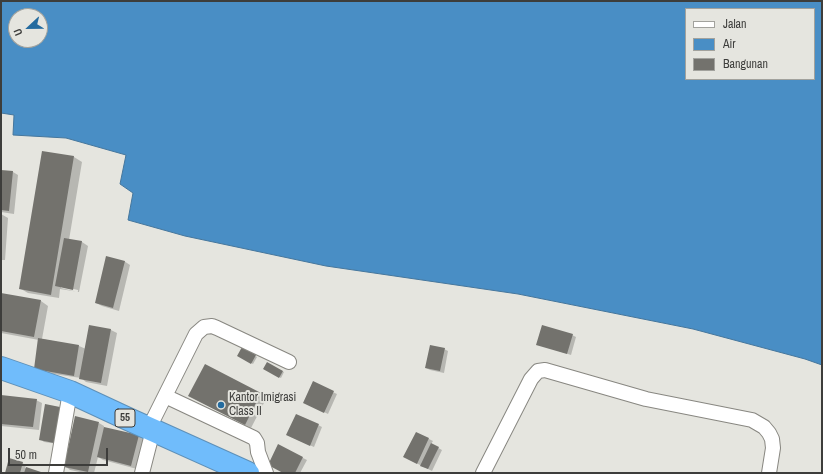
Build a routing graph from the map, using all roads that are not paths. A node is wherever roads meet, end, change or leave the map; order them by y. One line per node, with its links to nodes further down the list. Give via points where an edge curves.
1 (289, 362): 4 (street, via 217,328 204,327 192,341)
2 (1, 368): 3 (highway, 55)
3 (70, 392): 5 (highway, 55); 6 (street)
4 (165, 396): 5 (street); 9 (street, via 254,438)
5 (151, 429): 7 (street); 8 (highway, 55)
6 (56, 473)
7 (142, 473)
8 (248, 473)
9 (266, 473)
10 (483, 473): 11 (street, via 531,379 538,371 545,370 646,399 752,420 764,427 772,439)
11 (769, 473)

